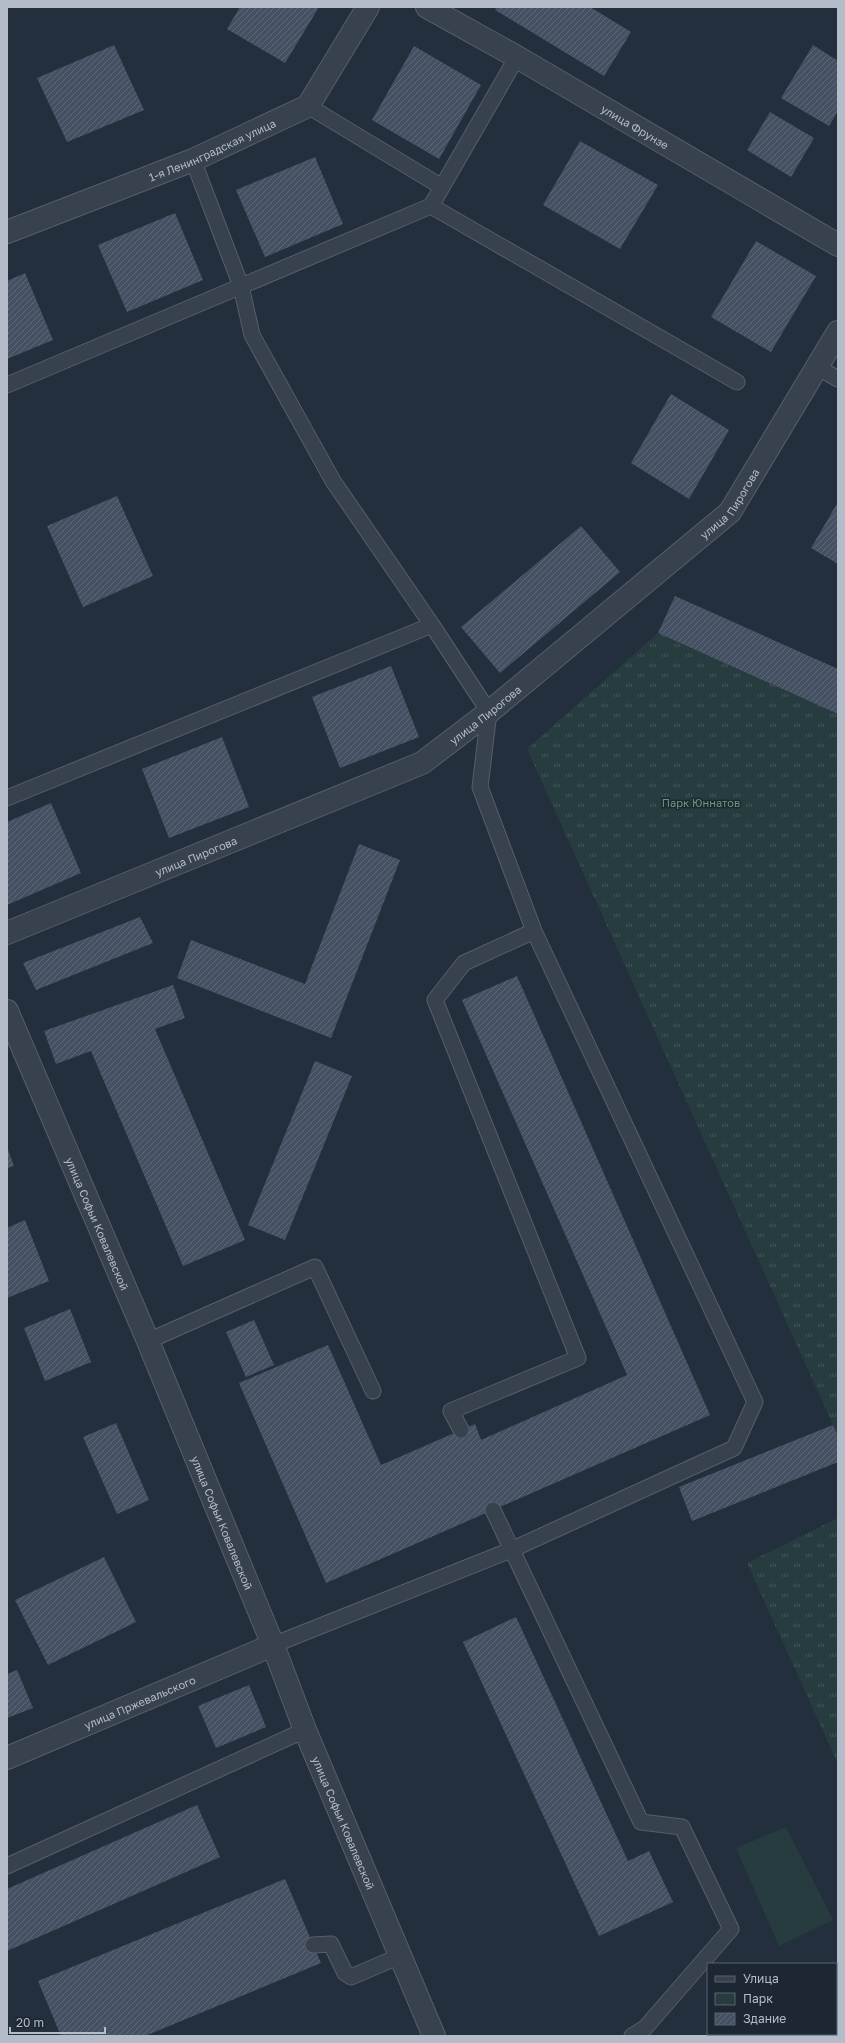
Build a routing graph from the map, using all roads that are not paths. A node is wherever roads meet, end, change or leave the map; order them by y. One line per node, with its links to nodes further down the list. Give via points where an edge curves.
1 (368, 7): 4 (street)
2 (431, 8): 3 (street, улица Фрунзе)
3 (517, 57): 6 (lane); 9 (street, улица Фрунзе)
4 (308, 106): 5 (street, 1-я Ленинградская улица); 6 (lane)
5 (193, 160): 8 (street, 1-я Ленинградская улица); 10 (lane)
6 (442, 187): 7 (lane)
7 (431, 206): 10 (lane); 14 (lane)
8 (7, 232)
9 (838, 245)
10 (241, 286): 15 (lane); 16 (lane, via 252,335 329,474)
11 (838, 332): 12 (street, улица Пирогова)
12 (817, 367): 13 (lane); 17 (street, улица Пирогова, via 730,512)
13 (838, 379)
14 (737, 382)
15 (7, 385)
16 (432, 625): 17 (lane); 18 (lane)
17 (489, 712): 19 (lane, via 480,787); 20 (street, улица Пирогова, via 422,763)
18 (7, 798)
19 (534, 931): 24 (lane, via 464,963 436,1000 578,1358 451,1411); 26 (lane, via 756,1402 734,1448)
20 (7, 933)
21 (7, 1011): 22 (street, улица Софьи Ковалевской)
22 (148, 1341): 23 (lane, via 315,1267); 27 (street, улица Софьи Ковалевской)
23 (373, 1391)
24 (460, 1430)
25 (493, 1510): 26 (lane)
26 (510, 1550): 27 (lane); 34 (lane, via 641,1822 682,1827 731,1929 644,2028)
27 (273, 1645): 28 (street, улица Софьи Ковалевской); 29 (street, улица Пржевальского)
28 (305, 1730): 30 (lane); 32 (street, улица Софьи Ковалевской)
29 (7, 1758)
30 (7, 1866)
31 (313, 1945): 32 (lane, via 331,1944 345,1973 351,1977)
32 (400, 1956): 33 (street, улица Софьи Ковалевской)
33 (434, 2036)
34 (632, 2036)

